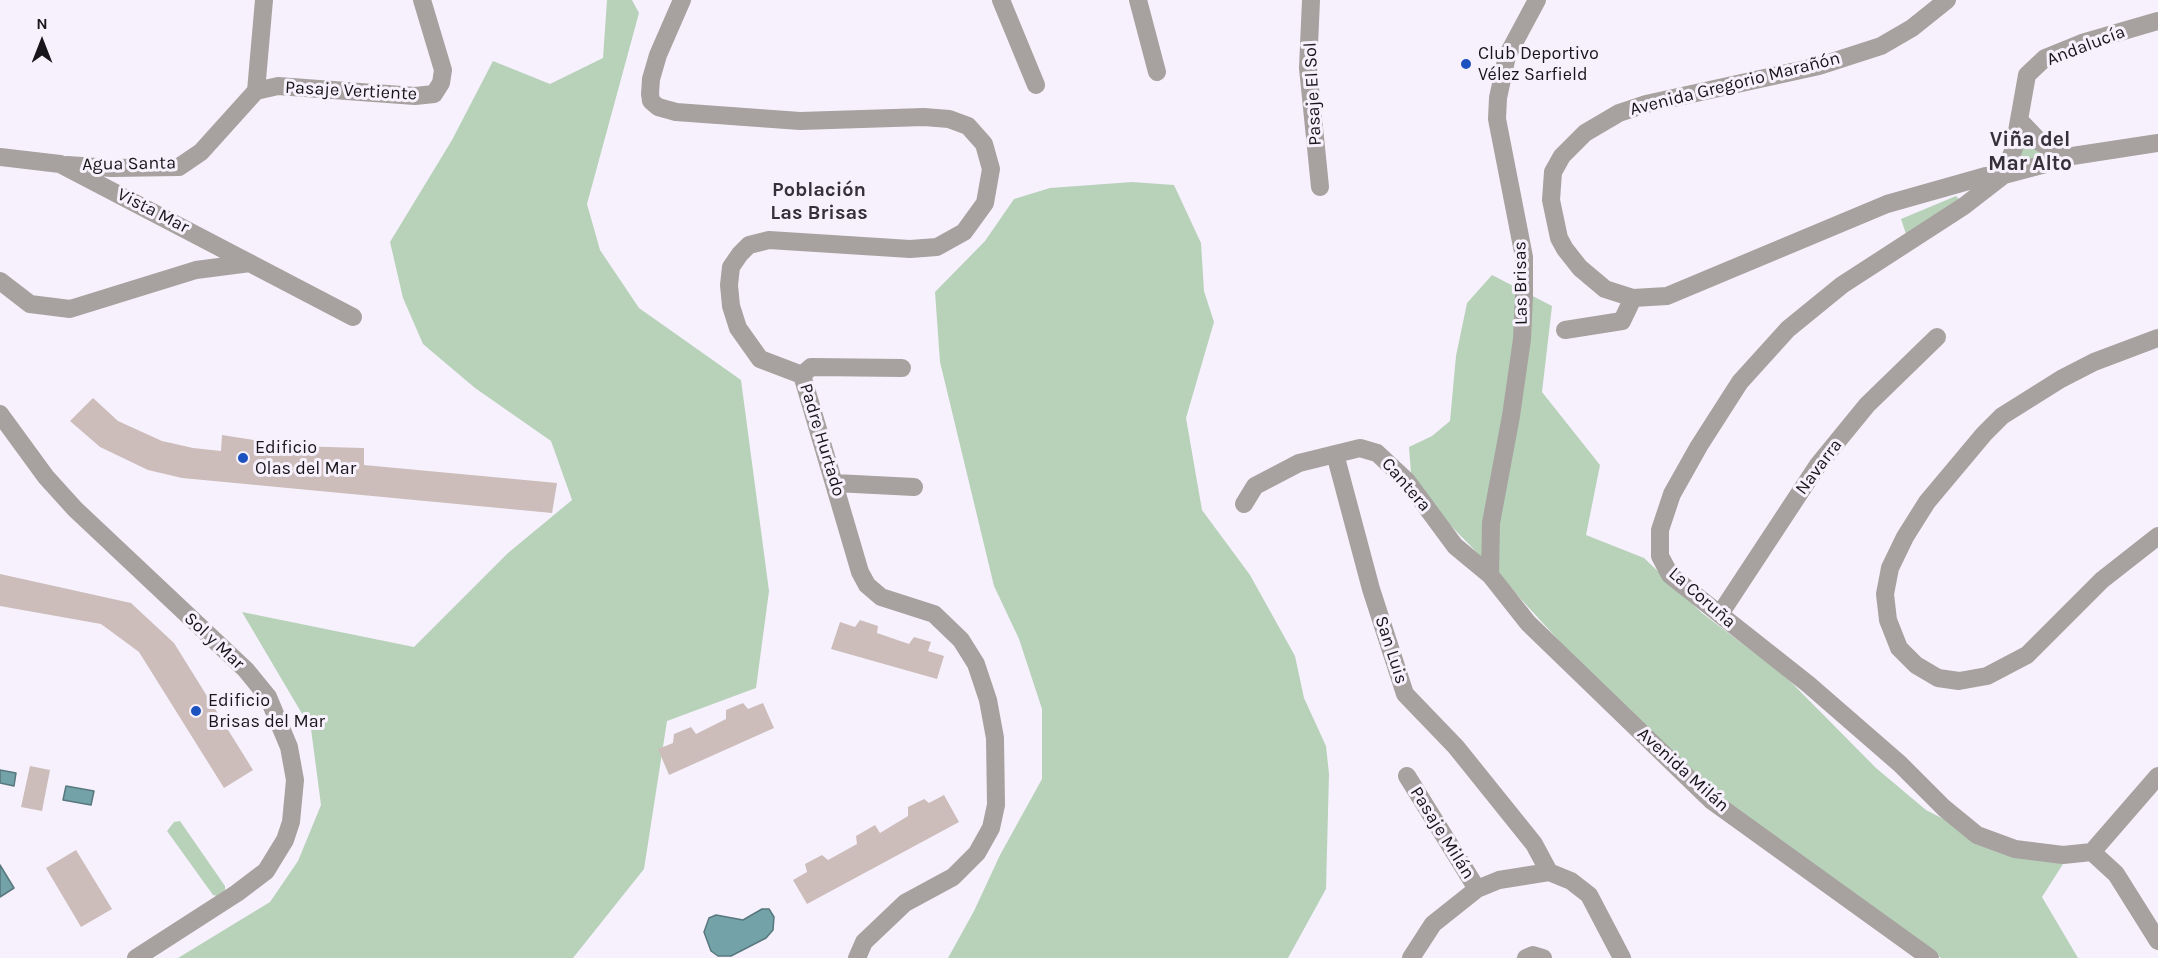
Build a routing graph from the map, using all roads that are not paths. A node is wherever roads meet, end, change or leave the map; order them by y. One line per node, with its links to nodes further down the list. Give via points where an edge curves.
1 (264, 0): 12 (street)
2 (422, 0): 12 (street, Pasaje Vertiente, via 443,70 434,94 278,86)
3 (682, 0): 30 (street, Padre Hurtado, via 651,79 651,101 658,107 735,118 800,121 949,119 968,126 984,144 991,169 985,203 964,232 937,247 910,249 769,240 749,245 740,254 732,267 729,285 738,328 760,359)
4 (1001, 0): 11 (street)
5 (1138, 0): 10 (street)
6 (1311, 0): 19 (street, Pasaje El Sol, via 1308,68)
7 (1537, 0): 37 (street, Las Brisas, via 1507,56 1498,98 1497,119 1524,257 1524,296 1511,416 1491,524)
8 (1947, 0): 24 (street, Avenida Gregorio Marañón, via 1881,46 1819,66 1646,104 1619,112 1585,133 1562,156 1553,172 1551,200 1559,238 1580,268 1605,289)
9 (2158, 21): 13 (street, Andalucía, via 2045,58 2027,75)
10 (1157, 72)
11 (1036, 85)
12 (256, 91): 17 (street, Agua Santa, via 201,152 179,167)
13 (2020, 121): 15 (street, via 2041,143); 18 (street, Andalucía)
14 (2158, 143): 15 (street, Avenida Gregorio Marañón)
15 (2066, 156): 18 (street, Avenida Gregorio Marañón)
16 (0, 157): 17 (street, Vista Mar)
17 (60, 164): 20 (street, Vista Mar)
18 (2004, 175): 24 (street, Avenida Gregorio Marañón, via 1986,176 1887,204 1666,296); 38 (street, La Coruña, via 1964,206 1842,285 1788,329 1740,382 1672,494 1660,530 1660,556 1670,575)
19 (1320, 187)
20 (204, 237): 21 (street, Vista Mar); 22 (street, Vista Mar)
21 (250, 263): 22 (street); 25 (street, Vista Mar)
22 (196, 270): 23 (street, via 69,309 30,304)
23 (0, 280)
24 (1634, 298): 26 (street, via 1622,321)
25 (353, 317)
26 (1565, 330)
27 (1937, 337): 38 (street, Navarra, via 1867,405 1818,465)
28 (2158, 338): 36 (street, via 2061,379 2002,416 1984,434 1926,502 1905,537 1890,568 1885,594 1888,620 1899,648 1916,665 1938,678 1959,681 1987,676 2027,655 2102,580)
29 (902, 368): 30 (street, via 811,367)
30 (802, 375): 33 (street, Padre Hurtado)
31 (0, 414): 45 (street, Sol y Mar, via 75,509 246,670 267,697 289,747 295,780 291,822 266,871)
32 (1335, 454): 35 (street, Cantera, via 1299,463 1255,486); 37 (street, Cantera, via 1360,448 1377,453 1407,481 1455,546); 42 (street, San Luis, via 1371,589 1405,694 1456,747 1534,844)
33 (835, 483): 34 (street); 46 (street, Padre Hurtado, via 867,585 881,597 934,614 961,640 976,664 988,700 996,747 996,805 991,828 977,853 953,877 905,903 864,942)
34 (914, 487)
35 (1244, 504)
36 (2158, 536)
37 (1490, 575): 49 (street, Avenida Milán, via 1528,623 1712,801)
38 (1720, 614): 41 (street, La Coruña, via 1808,684 1977,835 2015,849 2063,855)
39 (1407, 776): 43 (street, Pasaje Milán)
40 (2158, 776): 41 (street)
41 (2092, 852): 44 (street, via 2116,874)
42 (1549, 872): 43 (street, via 1499,880); 48 (street, via 1571,881 1589,895)
43 (1477, 889): 47 (street, via 1433,924)
44 (2158, 941)
45 (136, 958)
46 (857, 958)
47 (1411, 958)
48 (1623, 958)
49 (1930, 958)

